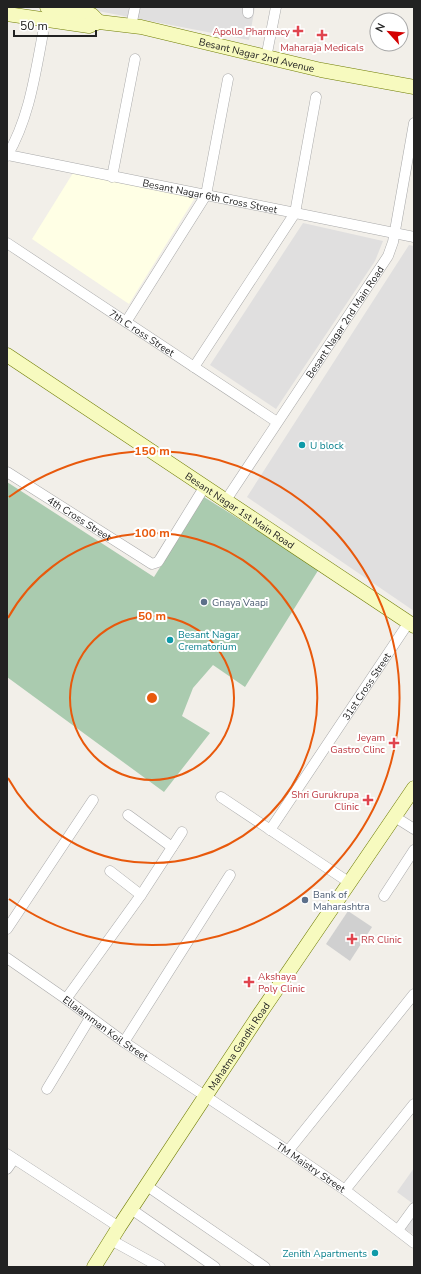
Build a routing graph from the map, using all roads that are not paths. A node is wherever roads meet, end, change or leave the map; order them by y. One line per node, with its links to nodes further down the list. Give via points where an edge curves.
1 (47, 7): 5 (main road, via 92,15)
2 (276, 7): 8 (street)
3 (135, 9): 6 (street)
4 (7, 14): 5 (main road, via 89,26)
5 (100, 22): 6 (main road, Besant Nagar 2nd Avenue)
6 (131, 26): 8 (main road, Besant Nagar 2nd Avenue)
7 (43, 33): 14 (street, via 28,108)
8 (266, 58): 11 (main road, Besant Nagar 2nd Avenue)
9 (135, 59): 15 (street)
10 (228, 79): 16 (street)
11 (414, 88)
12 (316, 97): 17 (street)
13 (414, 123): 18 (street, Besant Nagar 2nd Main Road)
14 (7, 156): 15 (street, Besant Nagar 6th Cross Street)
15 (112, 176): 16 (street, Besant Nagar 6th Cross Street)
16 (206, 195): 17 (street, Besant Nagar 6th Cross Street); 21 (street)
17 (295, 213): 18 (street, Besant Nagar 6th Cross Street); 23 (street)
18 (395, 233): 19 (street, Besant Nagar 6th Cross Street); 24 (street, Besant Nagar 2nd Main Road, via 388,256)
19 (414, 237)
20 (7, 243): 21 (street, 7th C ross Street)
21 (126, 322): 23 (street, 7th C ross Street)
22 (8, 356): 26 (main road, Besant Nagar 1st Main Road)
23 (194, 367): 24 (street, 7th C ross Street)
24 (277, 422): 27 (street, Besant Nagar 2nd Main Road)
25 (7, 472): 26 (street, 4th Cross Street, via 152,564 158,562)
26 (206, 486): 27 (main road, Besant Nagar 1st Main Road)
27 (226, 500): 28 (main road, Besant Nagar 1st Main Road)
28 (411, 624): 35 (street, 31st Cross Street)
29 (414, 788): 33 (main road, Mahatma Gandhi Road)
30 (221, 797): 35 (street)
31 (93, 800): 44 (street)
32 (128, 815): 37 (street)
33 (395, 817): 34 (street); 41 (main road, Mahatma Gandhi Road)
34 (414, 829)
35 (270, 830): 41 (street)
36 (182, 832): 37 (street)
37 (172, 847): 42 (street)
38 (414, 850): 43 (street)
39 (110, 871): 42 (street)
40 (230, 875): 49 (street)
41 (350, 883): 51 (main road, Mahatma Gandhi Road)
42 (141, 895): 47 (street)
43 (384, 896)
44 (7, 929)
45 (7, 958): 47 (street, Ellaiamman Koil Street)
46 (414, 994): 53 (street)
47 (66, 999): 48 (street, Ellaiamman Koil Street)
48 (90, 1018): 49 (street, Ellaiamman Koil Street); 50 (street)
49 (124, 1042): 51 (street, Ellaiamman Koil Street)
50 (47, 1089)
51 (205, 1096): 53 (street, TM Maistry Street); 56 (main road, Mahatma Gandhi Road)
52 (414, 1104): 57 (street)
53 (288, 1151): 57 (street, TM Maistry Street)
54 (10, 1156): 55 (street); 60 (street)
55 (7, 1169)
56 (147, 1186): 59 (main road, Mahatma Gandhi Road); 67 (street)
57 (344, 1190): 61 (street, TM Maistry Street)
58 (414, 1208): 61 (street)
59 (131, 1209): 60 (main road, Mahatma Gandhi Road); 66 (street)
60 (119, 1227): 62 (main road, Mahatma Gandhi Road)
61 (398, 1230): 63 (street, TM Maistry Street)
62 (110, 1240): 64 (main road, Mahatma Gandhi Road); 65 (street)
63 (414, 1242)
64 (94, 1267)
65 (160, 1267)
66 (215, 1267)
67 (265, 1267)

